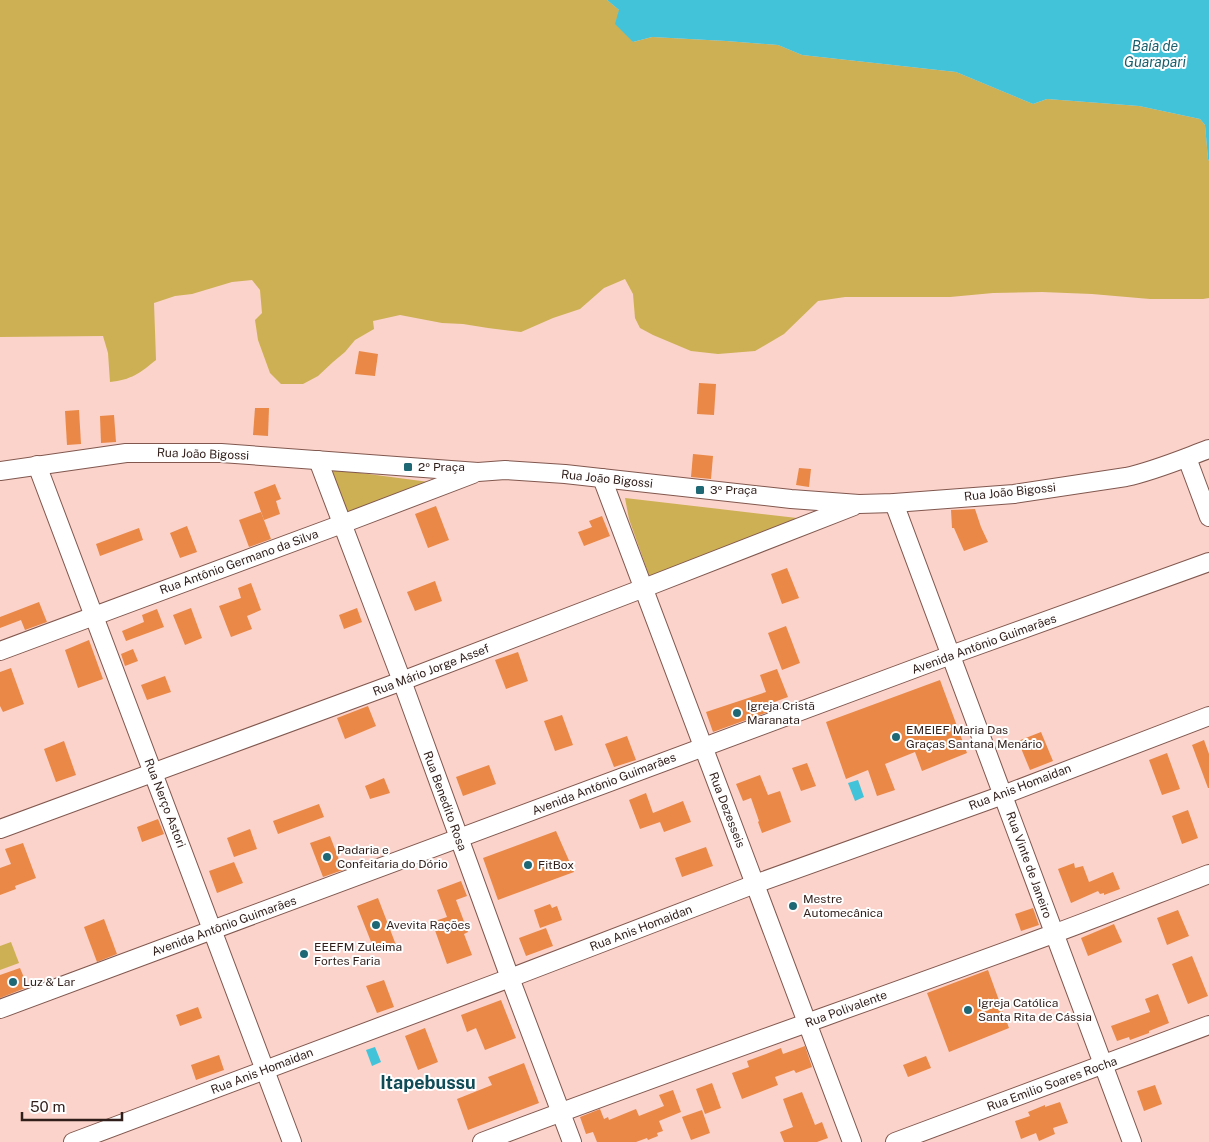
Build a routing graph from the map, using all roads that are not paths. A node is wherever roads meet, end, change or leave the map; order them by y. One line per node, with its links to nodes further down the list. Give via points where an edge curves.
1 (1209, 448): 2 (street, Rua João Bigossi)
2 (1186, 458): 8 (street, Rua João Bigossi, via 1126,477 1014,494); 10 (street)
3 (318, 460): 4 (street, Rua João Bigossi, via 126,453); 6 (street, Rua João Bigossi); 11 (street, Rua Benedito Rosa)
4 (37, 465): 5 (street, Rua João Bigossi); 14 (street, Rua Nerço Astori)
5 (0, 471)
6 (478, 472): 7 (street, Rua João Bigossi, via 504,470); 11 (street, Rua Antônio Germano da Silva)
7 (602, 478): 9 (street, Rua João Bigossi); 13 (street, Rua Dezesseis)
8 (894, 503): 9 (street, Rua João Bigossi); 16 (street, Rua Vinte de Janeiro)
9 (859, 504): 13 (street, Rua Mário Jorge Assef)
10 (1209, 517)
11 (342, 524): 14 (street, Rua Antônio Germano da Silva); 17 (street, Rua Benedito Rosa)
12 (1209, 562): 16 (street, Avenida Antônio Guimarães)
13 (644, 588): 17 (street, Rua Mário Jorge Assef); 19 (street, Rua Dezesseis)
14 (94, 616): 15 (street, Rua Antônio Germano da Silva); 20 (street, Rua Nerço Astori)
15 (0, 651)
16 (951, 655): 19 (street, Avenida Antônio Guimarães); 21 (street, Rua Vinte de Janeiro)
17 (402, 682): 20 (street, Rua Mário Jorge Assef); 23 (street, Rua Benedito Rosa)
18 (1209, 716): 21 (street, Rua Anis Homaidan)
19 (703, 747): 23 (street, Avenida Antônio Guimarães); 25 (street, Rua Dezesseis)
20 (153, 772): 22 (street, Rua Mário Jorge Assef); 26 (street, Rua Nerço Astori)
21 (1003, 795): 25 (street, Rua Anis Homaidan); 27 (street, Rua Vinte de Janeiro)
22 (0, 829)
23 (458, 839): 26 (street, Avenida Antônio Guimarães); 28 (street, Rua Benedito Rosa)
24 (1209, 874): 27 (street, Rua Polivalente)
25 (755, 884): 28 (street, Rua Anis Homaidan); 30 (street, Rua Dezesseis)
26 (212, 930): 29 (street, Avenida Antônio Guimarães); 33 (street, Rua Nerço Astori)
27 (1054, 934): 30 (street, Rua Polivalente); 32 (street, Rua Vinte de Janeiro)
28 (510, 978): 33 (street, Rua Anis Homaidan); 34 (street, Rua Benedito Rosa)
29 (0, 1009)
30 (807, 1022): 34 (street, Rua Polivalente); 39 (street, Rua Dezesseis)
31 (1209, 1025): 32 (street, Rua Emilio Soares Rocha)
32 (1103, 1065): 40 (street, Rua Emilio Soares Rocha); 41 (street, Rua Vinte de Janeiro)
33 (265, 1070): 35 (street, Rua Anis Homaidan); 36 (street, Rua Nerço Astori)
34 (561, 1112): 37 (street, Rua Polivalente); 38 (street, Rua Benedito Rosa)
35 (73, 1142)
36 (292, 1142)
37 (482, 1142)
38 (572, 1142)
39 (852, 1142)
40 (895, 1142)
41 (1132, 1142)

